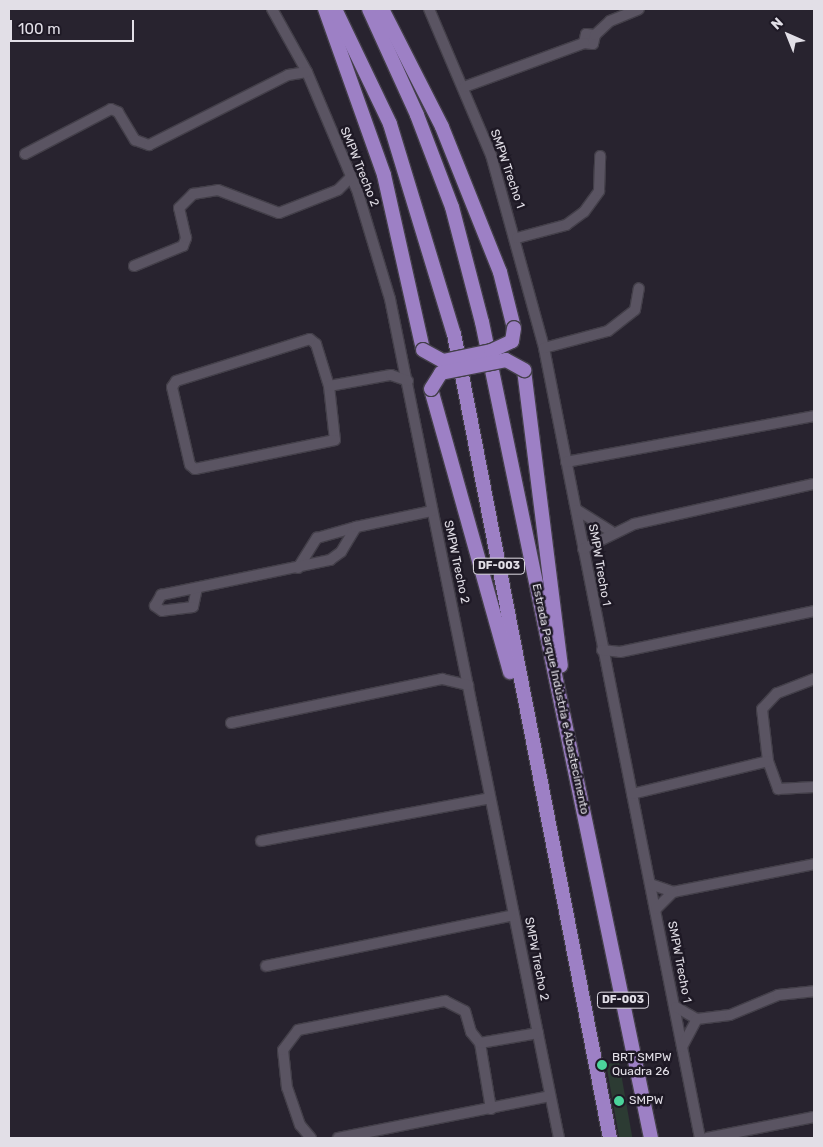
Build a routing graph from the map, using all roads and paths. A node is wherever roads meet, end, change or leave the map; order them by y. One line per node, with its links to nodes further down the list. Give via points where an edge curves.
1 (272, 9): 8 (street, SMPW Trecho 2)
2 (325, 9): 5 (highway, bridge, via 384,176 423,350 443,361 491,351 512,340 514,328 500,272 460,169)
3 (335, 9): 45 (highway, DF-003, via 390,124 444,299)
4 (369, 9): 44 (highway, Estrada Parque Indústria e Abastecimento / DF-003, via 418,114 452,207 482,322)
5 (382, 9)
6 (429, 9): 11 (street, SMPW Trecho 1)
7 (639, 9): 11 (street, via 610,21 595,36 586,34 584,43)
8 (300, 59): 9 (street, SMPW Trecho 2); 10 (street)
9 (306, 72): 10 (street); 14 (street, SMPW Trecho 2)
10 (288, 75): 12 (street, via 148,145 135,140 118,112 111,109)
11 (464, 87): 17 (street, SMPW Trecho 1)
12 (25, 154)
13 (600, 156): 17 (street, via 599,191 584,212 566,226)
14 (351, 176): 15 (street); 16 (street, SMPW Trecho 2)
15 (338, 190): 16 (street); 18 (street, via 279,213 218,190 192,194 179,208 186,238 183,246)
16 (358, 193): 21 (street, SMPW Trecho 2)
17 (517, 238): 20 (street, SMPW Trecho 1)
18 (134, 266)
19 (639, 288): 20 (street, via 636,310 608,331)
20 (544, 348): 26 (street, SMPW Trecho 1)
21 (405, 365): 22 (street); 23 (street, SMPW Trecho 2)
22 (391, 376): 23 (street); 24 (street)
23 (408, 381): 29 (street, SMPW Trecho 2)
24 (328, 386): 24 (street, via 316,344 310,339 179,379 172,387 190,465 195,469 333,442 336,437)
25 (814, 416): 26 (street)
26 (566, 462): 28 (street, SMPW Trecho 1)
27 (813, 484): 31 (street)
28 (577, 510): 31 (street); 32 (street, SMPW Trecho 1)
29 (432, 511): 30 (street); 39 (street, SMPW Trecho 2)
30 (356, 527): 33 (street, via 318,538); 33 (street, via 336,558)
31 (611, 531): 32 (street)
32 (583, 549): 36 (street, SMPW Trecho 1)
33 (298, 568): 34 (street)
34 (197, 588)
35 (814, 611): 37 (street)
36 (602, 650): 37 (street); 38 (street, SMPW Trecho 1)
37 (620, 652): 38 (street)
38 (604, 664): 48 (street, SMPW Trecho 1)
39 (464, 667): 40 (street); 42 (street, SMPW Trecho 2)
40 (452, 678): 42 (street); 43 (street)
41 (814, 679): 46 (street, via 776,693 762,709)
42 (468, 685): 49 (street, SMPW Trecho 2)
43 (231, 722)
44 (568, 724): 45 (highway, bridge, via 524,370 506,360 450,371 436,378 430,389); 70 (highway, Estrada Parque Indústria e Abastecimento / DF-003)
45 (528, 733): 69 (highway, DF-003)
46 (768, 760): 47 (street, via 778,789); 48 (street)
47 (814, 787)
48 (632, 794): 52 (street, SMPW Trecho 1)
49 (490, 798): 50 (street); 55 (street, SMPW Trecho 2)
50 (261, 841)
51 (814, 864): 53 (street)
52 (650, 884): 53 (street); 54 (street, SMPW Trecho 1)
53 (673, 892): 54 (street)
54 (656, 909): 58 (street, SMPW Trecho 1)
55 (514, 916): 56 (street); 60 (street, SMPW Trecho 2)
56 (266, 966)
57 (814, 991): 59 (street, via 778,995 730,1015)
58 (676, 1007): 59 (street); 62 (street, SMPW Trecho 1)
59 (697, 1019): 62 (street)
60 (538, 1033): 61 (street); 63 (street, SMPW Trecho 2)
61 (480, 1043): 64 (street); 66 (street, via 471,1032 465,1011 445,1001 298,1030 283,1050 287,1088 300,1125)
62 (682, 1047): 71 (street, SMPW Trecho 1)
63 (550, 1096): 64 (street); 68 (street, SMPW Trecho 2)
64 (491, 1109): 67 (street)
65 (814, 1117): 72 (street)
66 (311, 1138)
67 (338, 1138)
68 (559, 1138)
69 (610, 1138)
70 (651, 1138)
71 (700, 1138)
72 (707, 1138)

